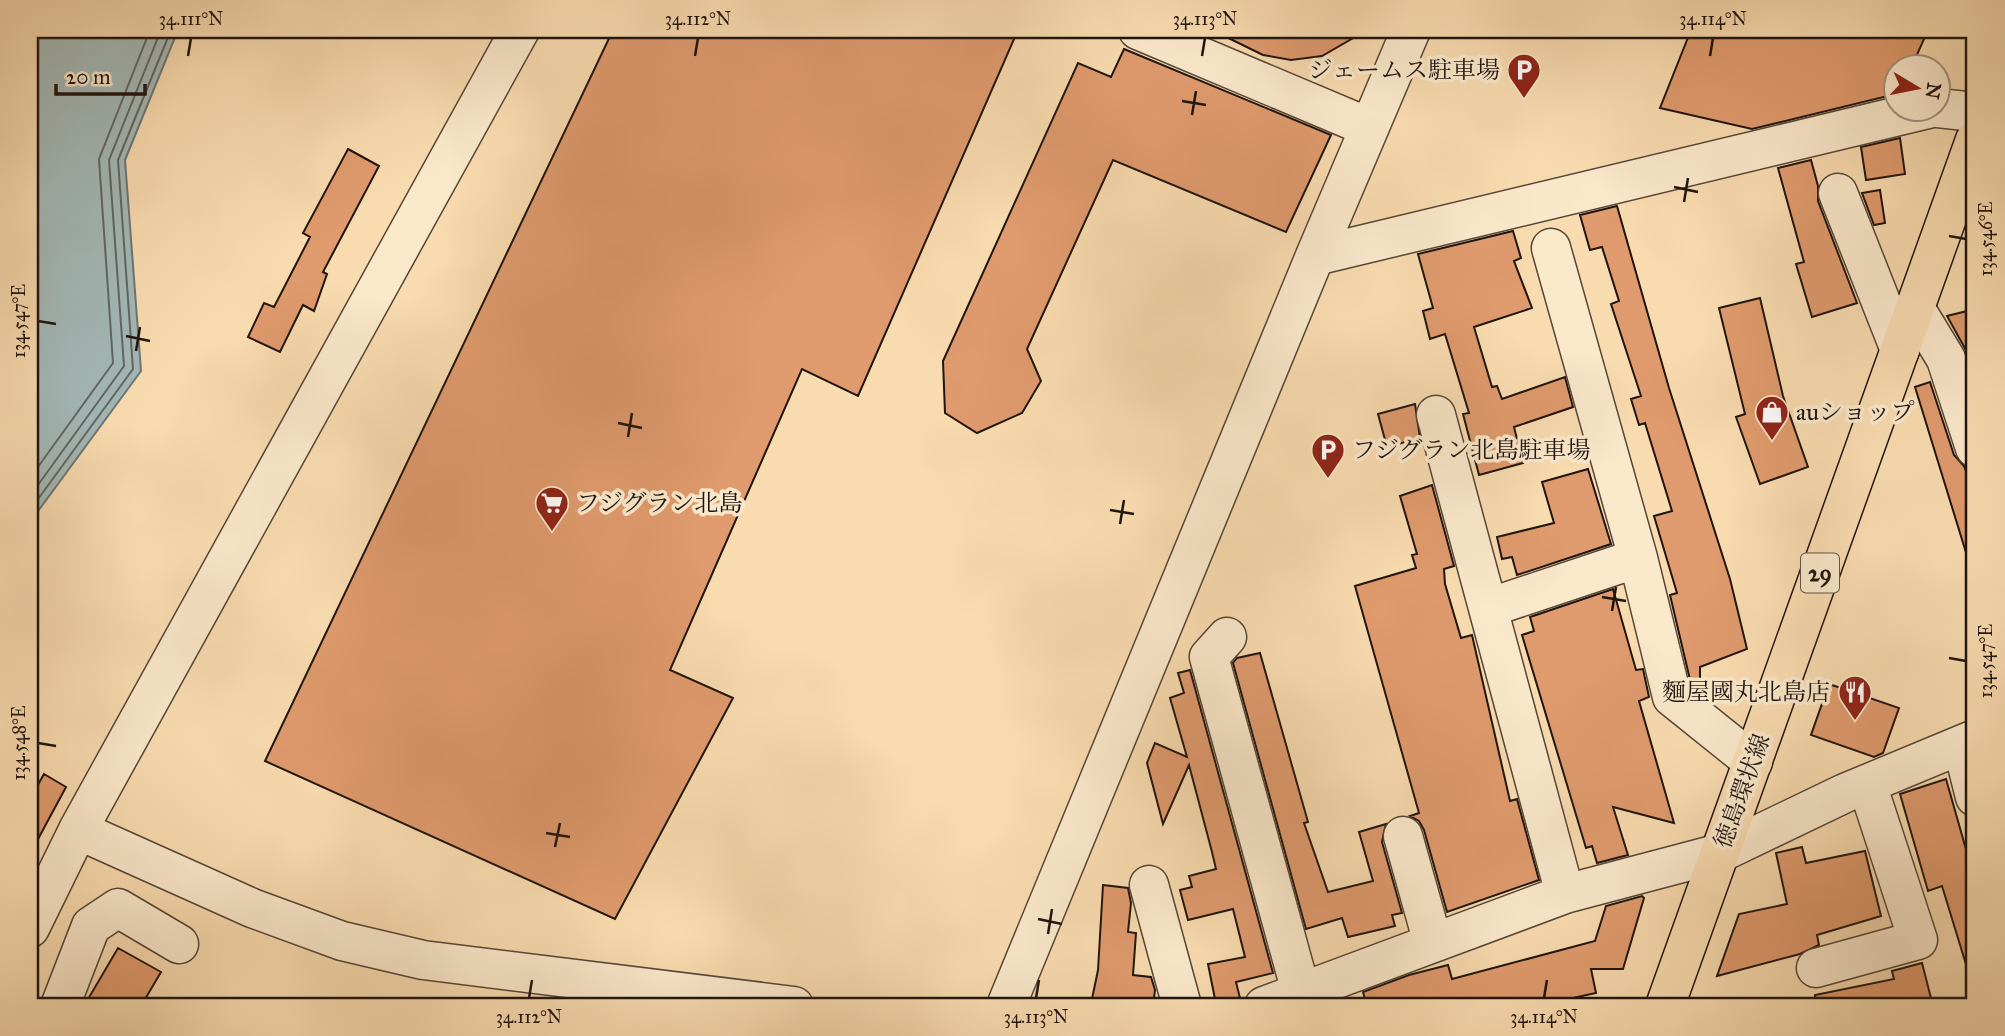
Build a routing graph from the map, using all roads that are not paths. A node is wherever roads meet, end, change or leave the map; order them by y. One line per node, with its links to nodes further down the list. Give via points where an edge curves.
1 (520, 30): 23 (street)
2 (1138, 30): 7 (street)
3 (1411, 30): 7 (street)
4 (1952, 110): 5 (street)
5 (1975, 112)
6 (1882, 120): 11 (street)
7 (1368, 127): 11 (street)
8 (1975, 140): 12 (main road, 徳島環状線 / 29)
9 (1838, 193): 13 (street)
10 (1551, 248): 16 (street)
11 (1315, 256): 35 (street)
12 (1915, 309): 13 (main road, 徳島環状線 / 29); 15 (street, via 1946,359)
13 (1900, 350): 20 (main road, 徳島環状線 / 29)
14 (1436, 415): 17 (street)
15 (1975, 447)
16 (1638, 558): 17 (street); 20 (street, via 1672,697)
17 (1488, 608): 27 (street)
18 (1227, 637): 32 (street, via 1209,657)
19 (1969, 742): 21 (street); 22 (street)
20 (1753, 762): 25 (main road, 徳島環状線 / 29)
21 (1867, 784): 25 (street); 31 (street, via 1918,940)
22 (1975, 797)
23 (78, 830): 28 (street); 33 (street, via 252,908 342,941 423,960)
24 (1403, 836): 29 (street)
25 (1720, 853): 27 (street); 38 (main road, 徳島環状線 / 29)
26 (1149, 885): 36 (street)
27 (1565, 894): 29 (street)
28 (30, 928)
29 (1433, 943): 32 (street)
30 (179, 944): 34 (street, via 118,908 91,926)
31 (1816, 968)
32 (1301, 992): 37 (street)
33 (781, 1005)
34 (60, 1006)
35 (1006, 1006)
36 (1182, 1006)
37 (1264, 1006)
38 (1665, 1006)

